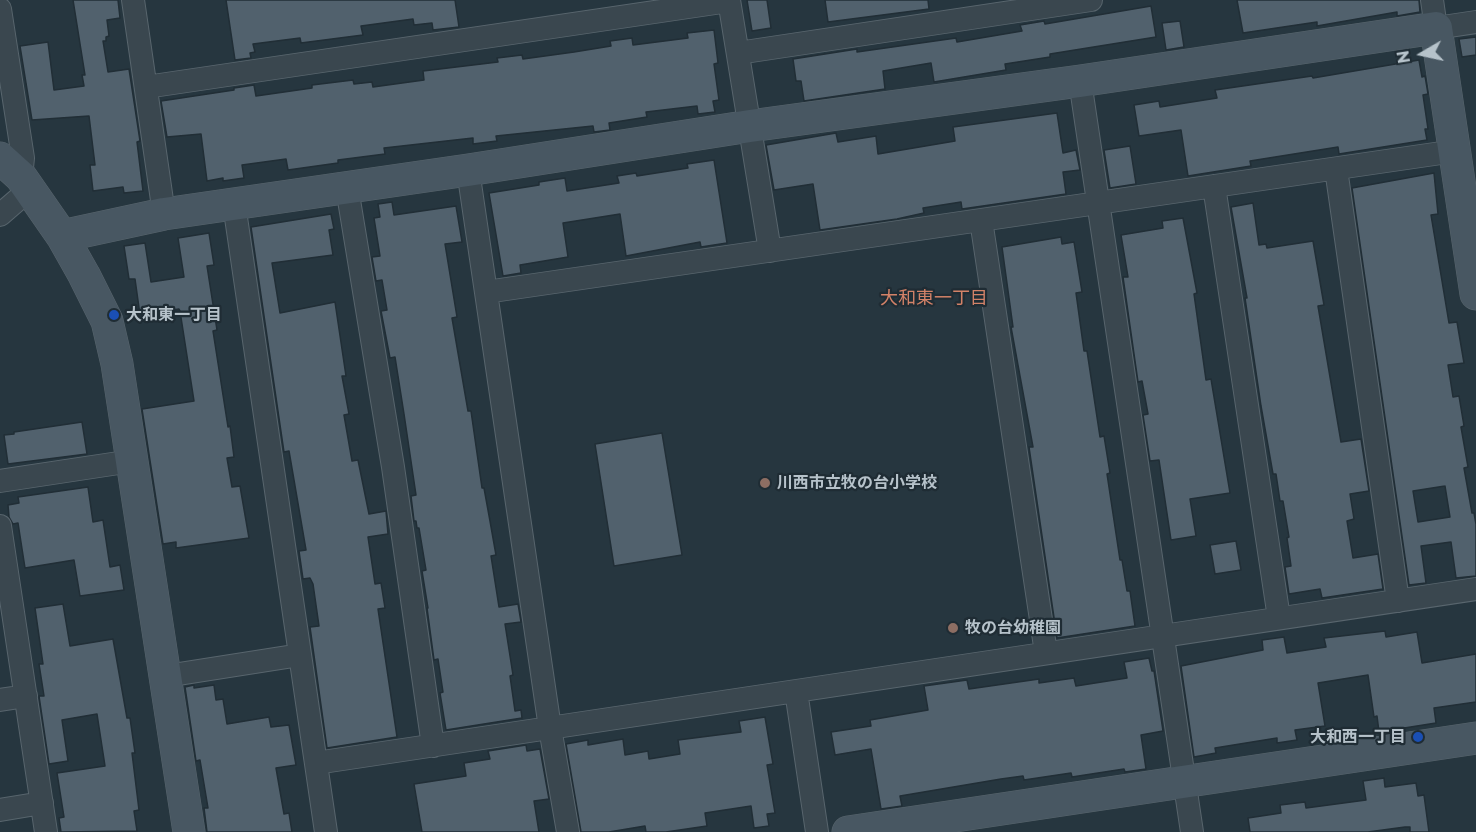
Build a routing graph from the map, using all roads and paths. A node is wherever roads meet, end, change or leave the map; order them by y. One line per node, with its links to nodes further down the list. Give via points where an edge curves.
1 (133, 0): 9 (street)
2 (729, 0): 7 (street); 9 (street)
3 (1091, 0): 7 (street)
4 (0, 9): 14 (street, via 23,158)
5 (1434, 14): 6 (street); 8 (street); 11 (street)
6 (1476, 22)
7 (738, 52): 10 (street)
8 (1080, 81): 10 (street); 17 (street)
9 (146, 87): 19 (street)
10 (750, 126): 13 (street); 23 (street)
11 (1455, 151): 12 (street); 25 (street)
12 (1335, 169): 15 (street); 31 (street)
13 (468, 170): 16 (street); 24 (street)
14 (17, 175): 20 (street); 22 (street)
15 (1214, 186): 17 (street); 32 (street)
16 (347, 188): 18 (street); 42 (street)
17 (1098, 203): 21 (street); 33 (street)
18 (234, 204): 19 (street); 35 (street)
19 (164, 214): 22 (street)
20 (0, 215)
21 (981, 220): 23 (street); 34 (street)
22 (62, 236): 26 (street, via 106,321)
23 (770, 251): 24 (street)
24 (486, 292): 40 (street)
25 (1476, 294)
26 (132, 461): 27 (street); 36 (street)
27 (0, 481)
28 (0, 526): 29 (street)
29 (5, 588): 38 (street)
30 (1476, 589): 31 (street)
31 (1398, 601): 32 (street)
32 (1279, 618): 33 (street)
33 (1163, 636): 34 (street); 44 (street)
34 (1046, 653): 37 (street)
35 (300, 656): 36 (street); 43 (street)
36 (166, 676): 48 (street)
37 (796, 691): 40 (street); 51 (street)
38 (26, 696): 39 (street); 45 (street)
39 (0, 700)
40 (550, 728): 42 (street); 50 (street)
41 (1476, 738): 44 (street)
42 (433, 746): 43 (street)
43 (316, 763): 49 (street)
44 (1185, 782): 52 (street); 53 (street)
45 (42, 803): 46 (street); 47 (street)
46 (0, 810)
47 (46, 832)
48 (189, 832)
49 (326, 832)
50 (568, 832)
51 (817, 832)
52 (848, 832)
53 (1192, 832)

